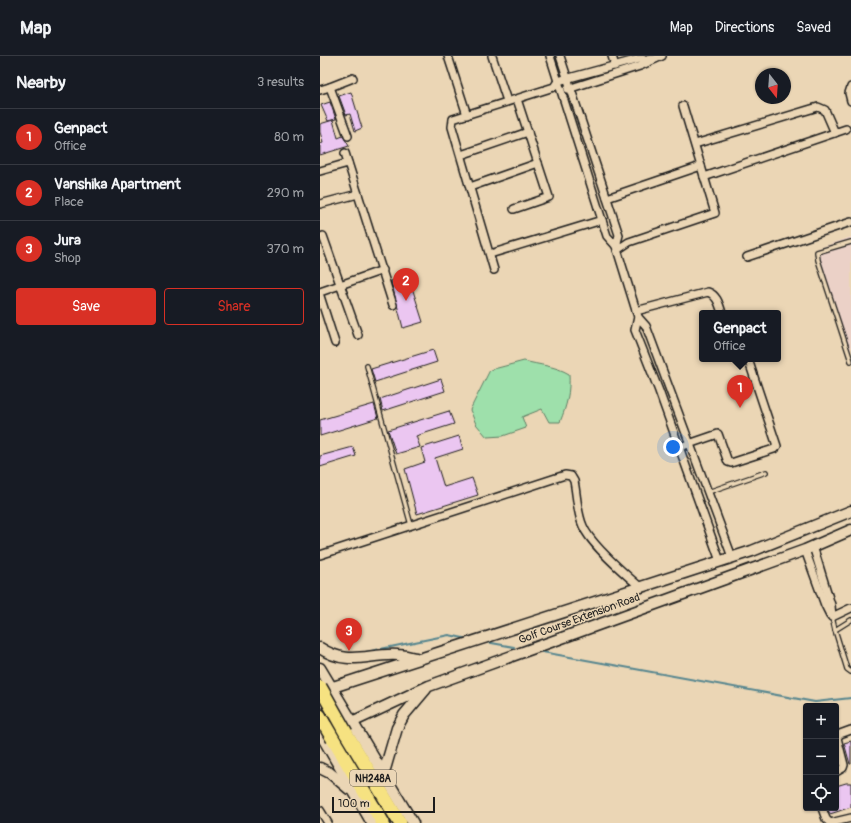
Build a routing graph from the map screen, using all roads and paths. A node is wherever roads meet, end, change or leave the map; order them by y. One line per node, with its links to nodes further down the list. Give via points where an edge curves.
1 (449, 56): 21 (street)
2 (492, 56): 18 (street)
3 (550, 56): 11 (street)
4 (560, 56): 10 (street)
5 (612, 56): 8 (street)
6 (662, 56): 7 (street)
7 (654, 59): 8 (street, via 639,59); 14 (street)
8 (615, 66): 10 (street)
9 (353, 78): 12 (street)
10 (568, 79): 11 (street); 14 (street)
11 (556, 84): 16 (street); 17 (street)
12 (330, 87): 15 (street); 25 (street)
13 (851, 87): 19 (street)
14 (571, 88): 16 (street); 36 (street)
15 (320, 90)
16 (562, 91): 39 (street)
17 (517, 99): 18 (street); 23 (street)
18 (507, 101): 21 (street)
19 (851, 101)
20 (683, 106): 26 (street)
21 (467, 115): 28 (street, via 453,119 452,127)
22 (846, 129): 24 (street)
23 (528, 132): 28 (street); 30 (street)
24 (835, 132): 26 (street, via 825,110 818,107); 33 (street)
25 (348, 136)
26 (695, 144): 31 (street)
27 (345, 153): 29 (street)
28 (461, 155): 34 (street)
29 (348, 163): 32 (street); 35 (street)
30 (538, 164): 34 (street); 38 (street, via 549,197)
31 (701, 166): 33 (street); 36 (street)
32 (320, 171)
33 (704, 177): 43 (street, via 715,213)
34 (470, 187): 44 (street)
35 (358, 194): 37 (street); 46 (street)
36 (607, 198): 43 (street, via 619,235)
37 (320, 204)
38 (514, 209)
39 (602, 220): 43 (street, via 607,236); 44 (street)
40 (851, 222): 45 (street)
41 (323, 236): 48 (street)
42 (851, 242): 56 (lane, via 817,252)
43 (617, 248): 53 (street)
44 (490, 254): 47 (street)
45 (747, 257)
46 (383, 270): 48 (street); 51 (street)
47 (494, 270)
48 (339, 286): 49 (street); 54 (street)
49 (320, 292)
50 (320, 296): 55 (street)
51 (393, 305)
52 (721, 310): 53 (street, via 717,298 708,292)
53 (637, 314): 59 (street, via 646,326); 60 (street, via 635,330)
54 (358, 335)
55 (336, 342)
56 (851, 361)
57 (749, 362): 59 (street, via 777,446 731,463 728,462 718,434)
58 (367, 366): 66 (lane)
59 (690, 444): 60 (street); 61 (street)
60 (680, 447): 62 (street)
61 (698, 466): 62 (street); 64 (street)
62 (688, 470): 71 (street)
63 (766, 472): 64 (lane)
64 (707, 492): 70 (street)
65 (851, 511): 70 (main road, via 790,537)
66 (411, 524): 69 (street); 72 (street, via 558,477 571,476 583,527 614,563)
67 (851, 530): 68 (main road, Golf Course Extension Road)
68 (809, 548): 74 (street, via 831,605); 81 (main road, Golf Course Extension Road)
69 (320, 555)
70 (732, 557): 71 (main road)
71 (720, 561): 72 (main road)
72 (640, 587): 78 (main road)
73 (851, 608): 74 (street)
74 (832, 617): 76 (lane)
75 (851, 620): 76 (lane)
76 (835, 630): 80 (lane, via 847,669)
77 (320, 648): 78 (main road, via 329,654 352,659 398,655)
78 (418, 658): 82 (main road)
79 (320, 668): 82 (main road)
80 (851, 672)
81 (429, 686): 85 (main road, Golf Course Extension Road); 92 (main road, via 397,728)
82 (326, 687): 83 (main road); 85 (highway, NH248A, bridge)
83 (320, 693)
84 (320, 716): 87 (highway, NH248A, bridge)
85 (349, 728): 87 (main road, Golf Course Extension Road); 92 (main road); 100 (highway, NH248A)
86 (851, 730): 88 (street, via 840,734)
87 (324, 736): 93 (main road); 99 (highway, NH248A)
88 (837, 739)
89 (839, 746): 91 (street, via 844,765)
90 (320, 768): 93 (main road)
91 (839, 770)
92 (384, 776): 101 (main road)
93 (355, 794): 98 (main road)
94 (320, 810): 97 (street)
95 (823, 811): 96 (street, via 830,823)
96 (851, 818)
97 (328, 823)
98 (372, 823)
99 (383, 823)
100 (400, 823)
101 (414, 823)

